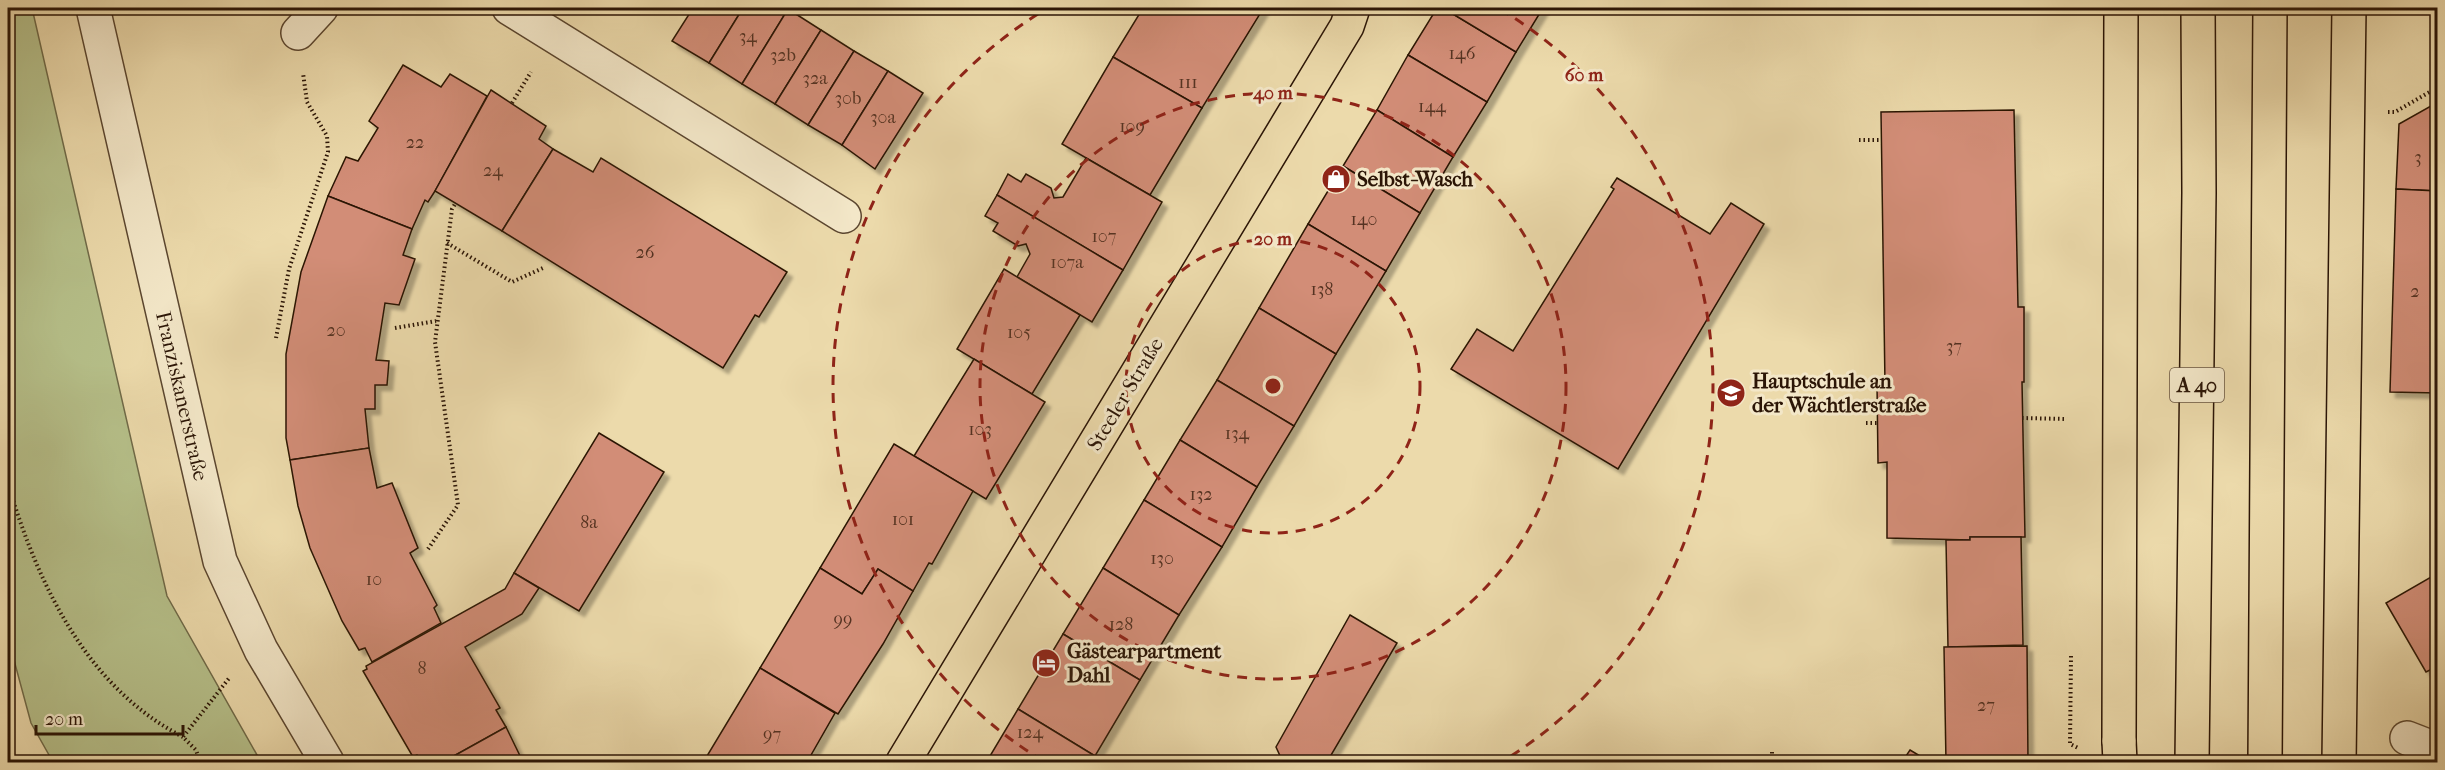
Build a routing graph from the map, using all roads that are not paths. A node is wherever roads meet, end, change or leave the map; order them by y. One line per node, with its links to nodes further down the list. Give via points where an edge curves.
1 (93, 8): 14 (street, Franziskanerstraße, via 220,561 261,650)
2 (321, 8): 9 (street)
3 (509, 8): 10 (street)
4 (2121, 8): 13 (main road)
5 (2198, 8): 16 (main road, A 40)
6 (2270, 8): 17 (main road)
7 (2349, 8): 18 (main road)
8 (1356, 14): 15 (main road, Steeler Straße)
9 (298, 33)
10 (844, 216)
11 (2407, 738): 12 (street)
12 (2438, 750)
13 (2118, 755)
14 (327, 762)
15 (903, 762)
16 (2193, 762)
17 (2265, 762)
18 (2339, 762)

